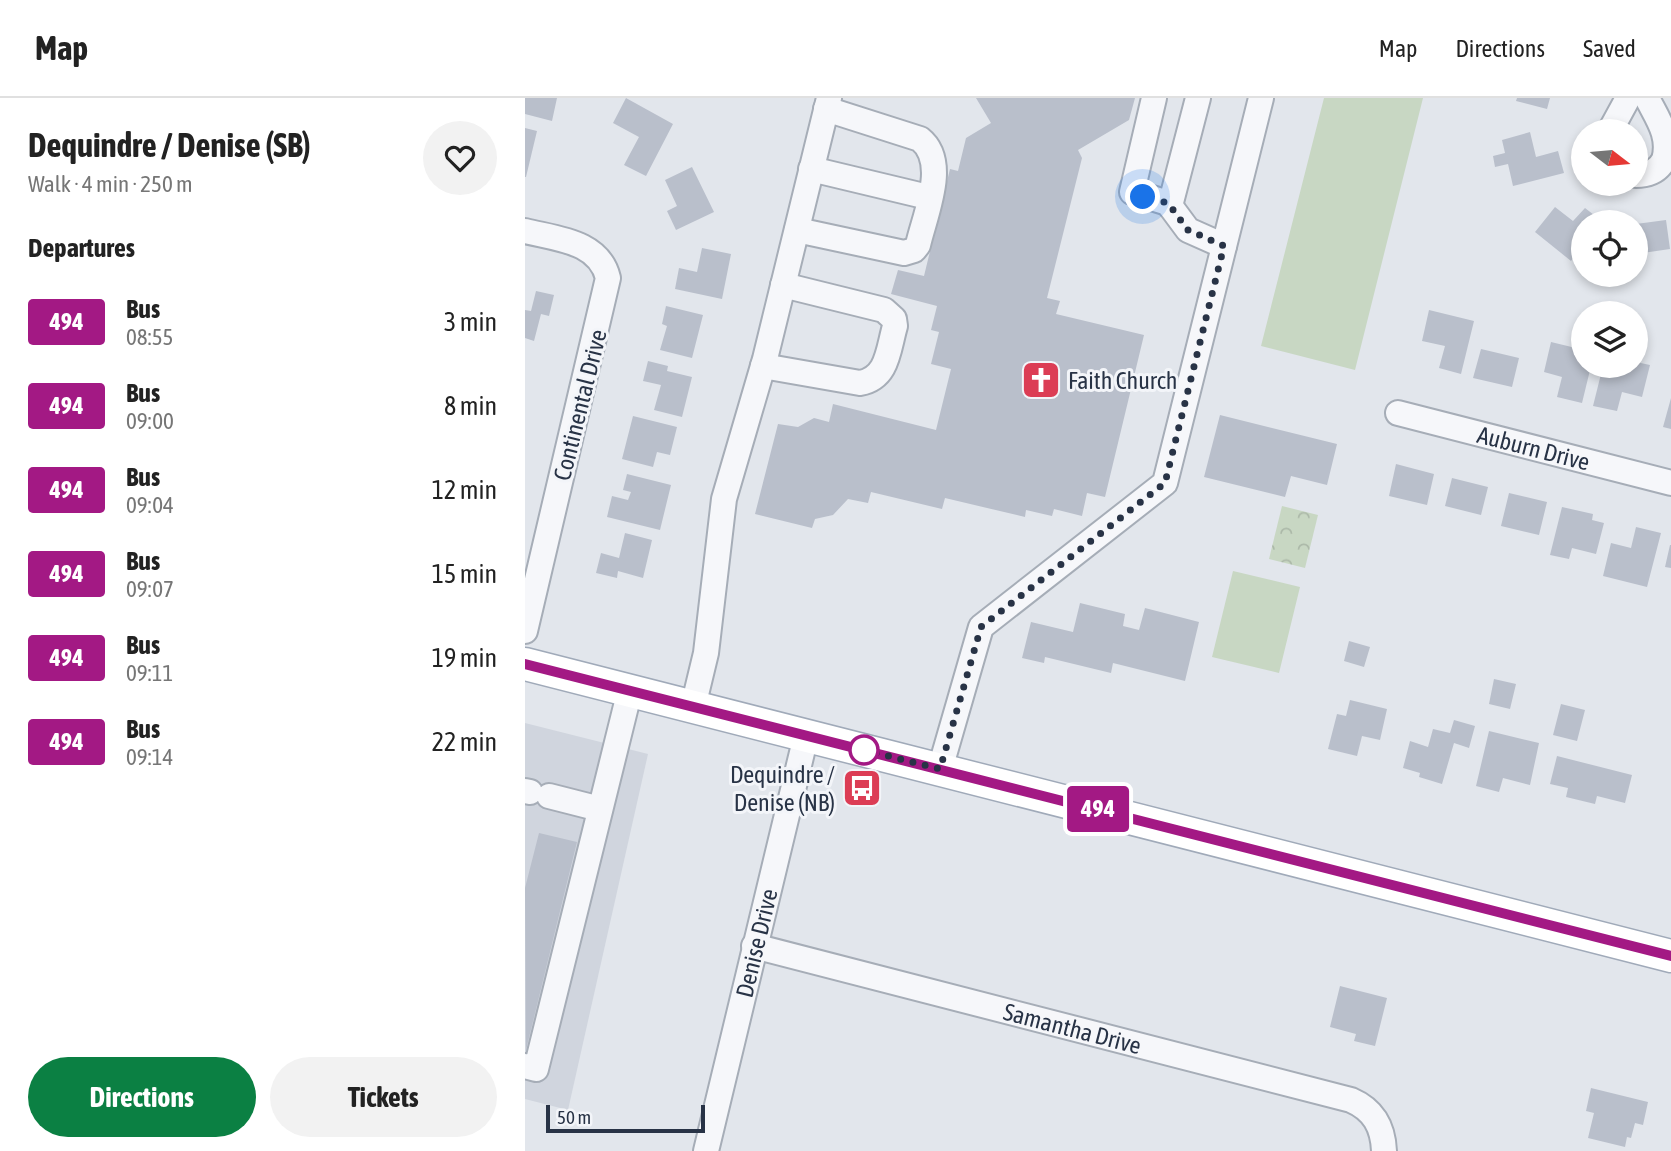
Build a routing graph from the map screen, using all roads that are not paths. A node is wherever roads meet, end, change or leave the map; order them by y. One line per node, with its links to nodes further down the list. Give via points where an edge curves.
1 (1154, 98): 11 (street, via 1132,192)
2 (1198, 98): 11 (street)
3 (1261, 98): 14 (street)
4 (1628, 98): 7 (street)
5 (1647, 98): 9 (street, via 1670,143 1661,166)
6 (827, 104): 8 (street); 10 (street, via 927,145 935,169)
7 (1617, 119)
8 (811, 169): 10 (street); 12 (street)
9 (1649, 173)
10 (928, 198): 12 (street, via 918,245 904,253)
11 (1170, 206): 14 (street, via 1188,230)
12 (797, 230): 15 (street)
13 (525, 231): 19 (street, Continental Drive, via 593,251 608,278)
14 (1224, 246): 24 (street, via 1165,483 981,627)
15 (783, 285): 16 (street); 16 (street, via 884,310 895,326 882,373 872,381 860,383)
16 (763, 366): 22 (street, via 725,499 706,653)
17 (1398, 413): 18 (street, Auburn Drive)
18 (1671, 483)
19 (525, 631)
20 (525, 664): 21 (main road)
21 (630, 690): 22 (main road); 26 (street)
22 (693, 707): 23 (main road)
23 (806, 736): 24 (main road); 27 (street, Denise Drive)
24 (940, 769): 28 (main road)
25 (535, 793): 26 (street)
26 (600, 809): 29 (street, via 536,1069)
27 (754, 946): 30 (street, Denise Drive); 31 (street, Samantha Drive, via 1351,1100 1381,1126)
28 (1671, 956)
29 (525, 1066)
30 (706, 1151)
31 (1384, 1151)

